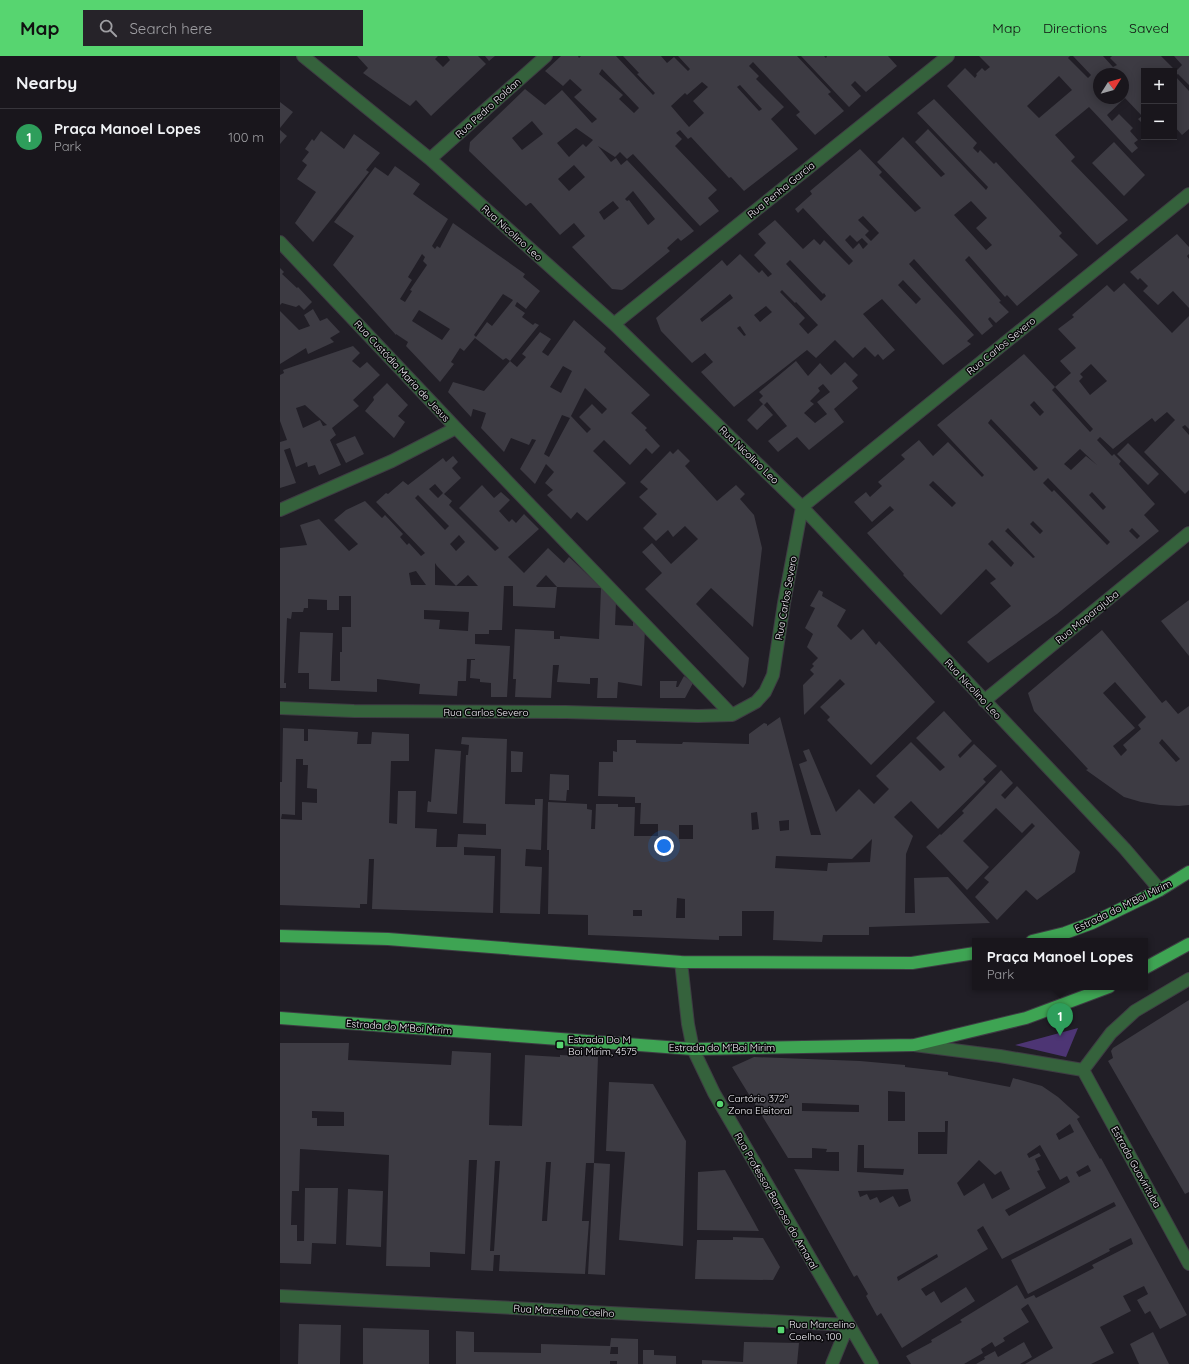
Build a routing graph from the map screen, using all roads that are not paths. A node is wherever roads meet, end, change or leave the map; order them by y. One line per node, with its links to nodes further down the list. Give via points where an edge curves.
1 (303, 56): 4 (street, Rua Nicolino Leo)
2 (546, 56): 4 (street, Rua Pedro Roldan)
3 (948, 56): 7 (street, Rua Penha Garcia)
4 (430, 159): 7 (street, Rua Nicolino Leo)
5 (1189, 194): 9 (street, Rua Carlos Severo)
6 (280, 242): 8 (street, Rua Custódia Maria de Jesus)
7 (614, 324): 9 (street, Rua Nicolino Leo)
8 (456, 428): 10 (street, Rua Custódia Maria de Jesus); 14 (street)
9 (802, 507): 12 (street, Rua Nicolino Leo); 14 (street, Rua Carlos Severo, via 773,675 765,692 756,702)
10 (280, 510)
11 (1189, 533): 12 (street, Rua Maparajuba)
12 (984, 701): 16 (street, Rua Nicolino Leo, via 1125,849)
13 (280, 708): 14 (street, Rua Carlos Severo)
14 (732, 715)
15 (1189, 872): 16 (main road, Estrada do M'Boi Mirim)
16 (1160, 890): 18 (main road, Estrada do M'Boi Mirim, via 1092,923)
17 (280, 936): 21 (main road, via 388,939)
18 (1044, 938)
19 (1189, 944): 22 (main road)
20 (972, 953): 21 (main road, via 912,963)
21 (681, 962): 27 (street, Rua Professor Barroso do Amaral)
22 (1148, 966)
23 (1189, 979): 28 (street, via 1135,1011 1111,1033)
24 (1101, 990): 26 (main road, Estrada do M'Boi Mirim, via 1026,1018)
25 (280, 1018): 27 (main road, Estrada do M'Boi Mirim)
26 (914, 1045): 27 (main road, Estrada do M'Boi Mirim); 28 (street)
27 (693, 1049): 31 (street, Rua Professor Barroso do Amaral, via 714,1093)
28 (1083, 1070): 29 (street, Estrada Guavirituba)
29 (1189, 1264)
30 (280, 1296): 31 (street, Rua Marcelino Coelho)
31 (848, 1325): 32 (street); 33 (street, Rua Professor Barroso do Amaral)
32 (832, 1364)
33 (872, 1364)

